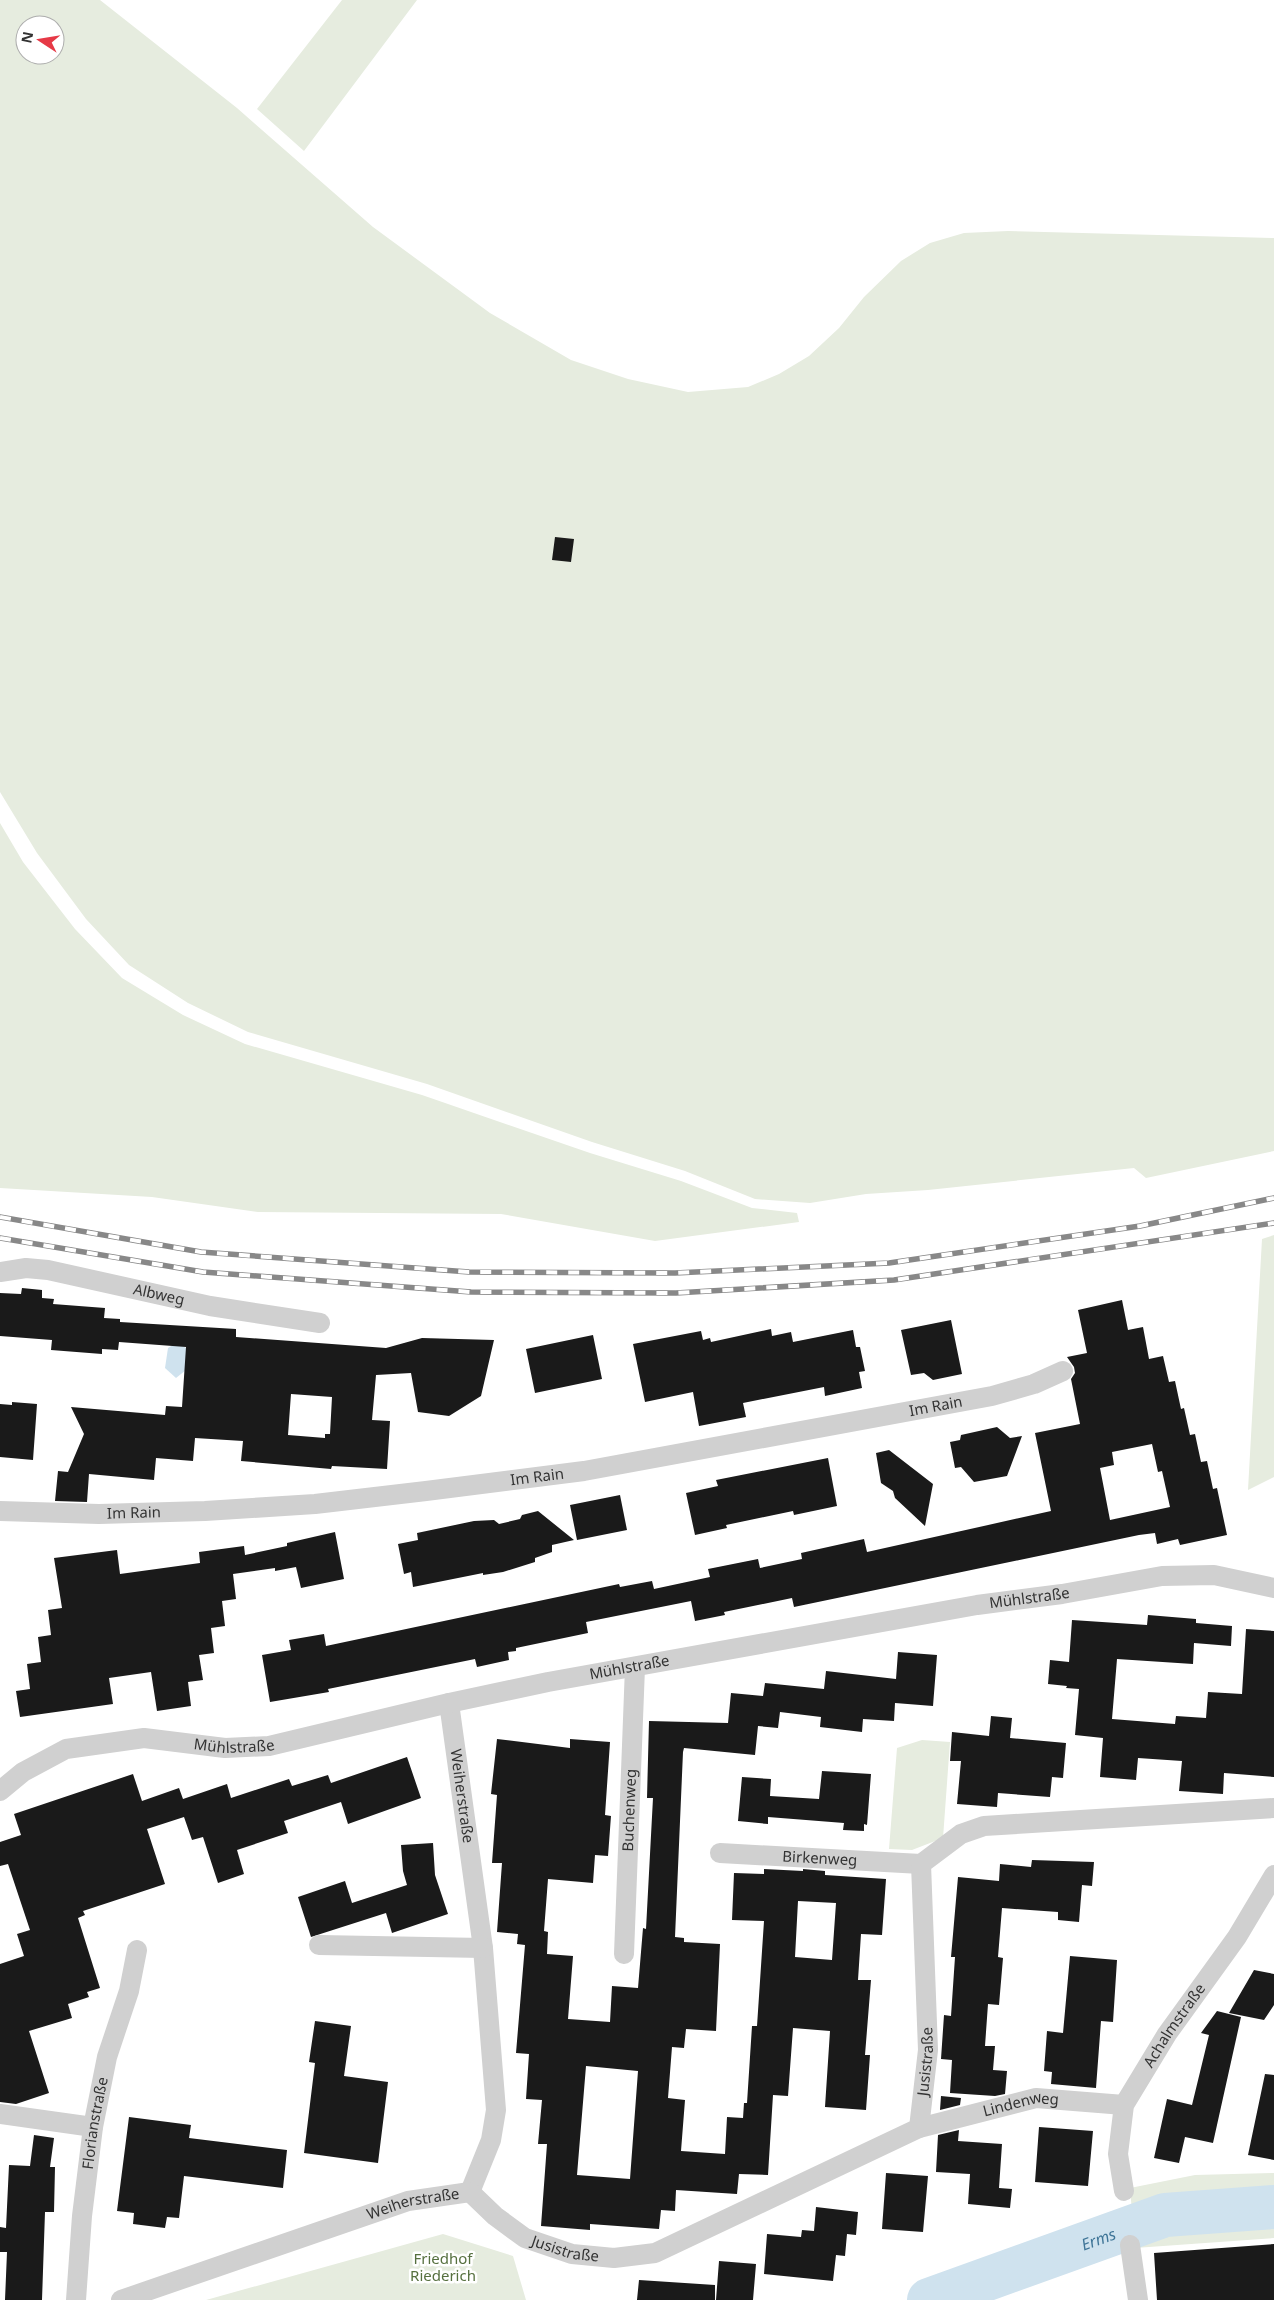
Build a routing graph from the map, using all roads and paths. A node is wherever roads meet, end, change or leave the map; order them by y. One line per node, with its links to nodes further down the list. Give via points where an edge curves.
1 (0, 1272): 2 (street, Albweg, via 26,1268 48,1270 219,1308)
2 (320, 1324)
3 (1063, 1371): 4 (street, Im Rain, via 1034,1384 992,1396 564,1473 297,1505 99,1514)
4 (0, 1511)
5 (1274, 1588): 6 (street, Mühlstraße, via 1214,1574 1162,1576 977,1605)
6 (635, 1667): 7 (street, Mühlstraße); 16 (street, Buchenweg)
7 (449, 1703): 8 (street, Mühlstraße, via 269,1746 225,1748 144,1738 66,1749 22,1772); 14 (street, Weiherstraße)
8 (0, 1791)
9 (1274, 1808): 11 (street, via 984,1826 960,1834)
10 (720, 1853): 11 (street, Birkenweg)
11 (921, 1864): 20 (street, Jusistraße, via 928,2050)
12 (1274, 1875): 17 (street, Achalmstraße, via 1237,1937 1167,2034)
13 (319, 1945): 14 (street)
14 (483, 1948): 22 (street, Weiherstraße, via 496,2110 490,2140)
15 (137, 1950): 19 (street, Florianstraße, via 129,1990 107,2057)
16 (624, 1954)
17 (1124, 2105): 20 (street, Lindenweg, via 1036,2098); 21 (street, Achalmstraße, via 1118,2154)
18 (0, 2114): 19 (street)
19 (93, 2127): 24 (street, Florianstraße)
20 (920, 2128): 22 (street, Jusistraße, via 655,2253 614,2258 572,2254 525,2238 494,2216)
21 (1124, 2191)
22 (470, 2192): 25 (street, Weiherstraße, via 408,2201)
23 (1130, 2245): 26 (street)
24 (76, 2300)
25 (121, 2300)
26 (1138, 2300)

